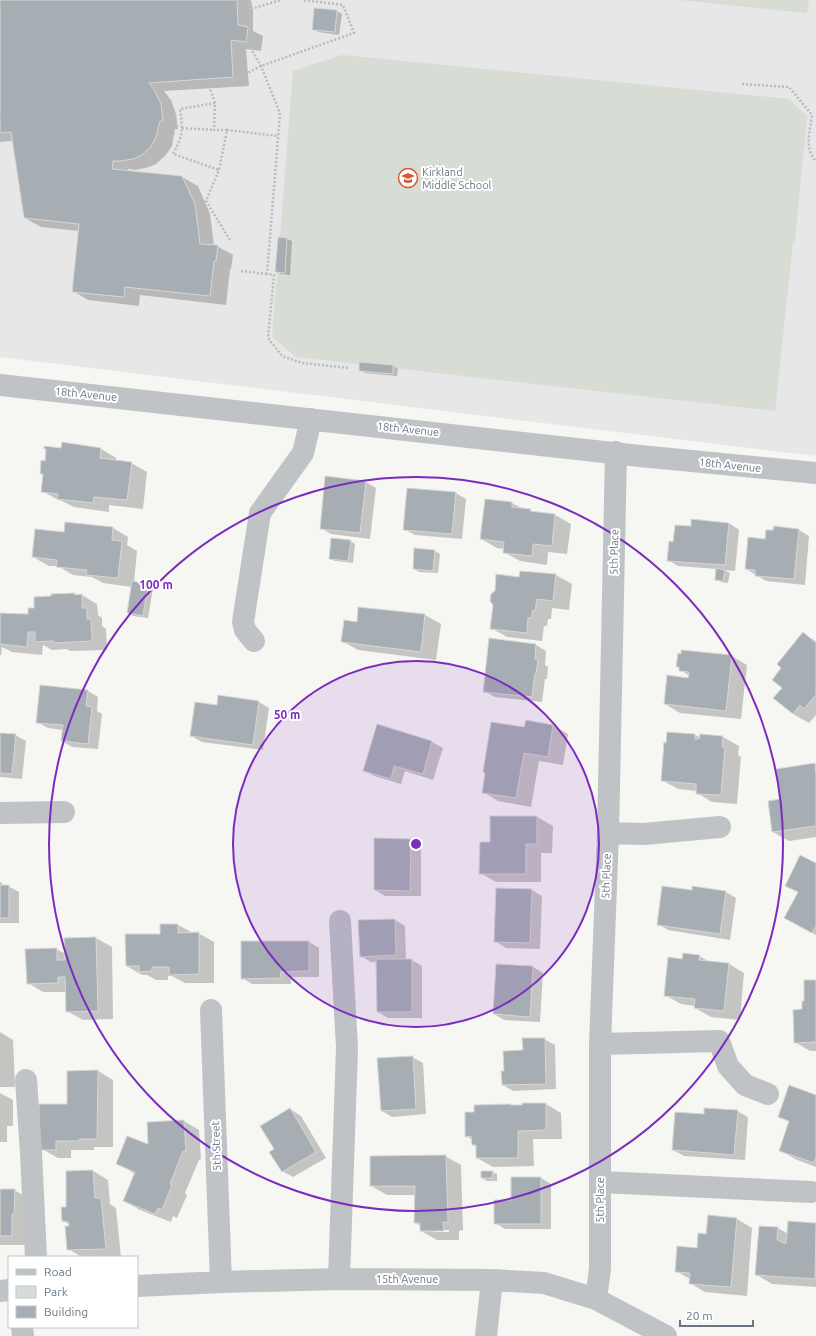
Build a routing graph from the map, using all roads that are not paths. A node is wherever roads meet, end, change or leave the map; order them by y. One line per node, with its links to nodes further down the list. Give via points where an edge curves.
1 (0, 385): 2 (street, 18th Avenue)
2 (311, 419): 3 (street, 18th Avenue); 5 (street, via 303,453 260,513 243,622 245,630)
3 (616, 452): 4 (street, 18th Avenue); 9 (street, 5th Place)
4 (816, 473)
5 (254, 642)
6 (64, 812): 7 (street)
7 (0, 813)
8 (720, 827): 9 (street, via 644,834)
9 (608, 833): 12 (street, 5th Place)
10 (340, 921): 18 (street, via 347,1048)
11 (211, 1010): 20 (street, 5th Street)
12 (600, 1044): 14 (street, via 719,1041 728,1066 745,1085); 15 (street, 5th Place)
13 (26, 1080): 17 (street)
14 (768, 1094)
15 (601, 1182): 16 (street); 22 (street, 5th Place, via 600,1269)
16 (811, 1192)
17 (36, 1256)
18 (339, 1279): 19 (street, 15th Avenue); 20 (street, 15th Avenue)
19 (492, 1280): 22 (street, 15th Avenue, via 544,1283); 23 (street)
20 (221, 1282): 21 (street, 15th Avenue)
21 (138, 1286)
22 (596, 1299): 24 (street, 15th Avenue)
23 (486, 1336)
24 (666, 1336)

